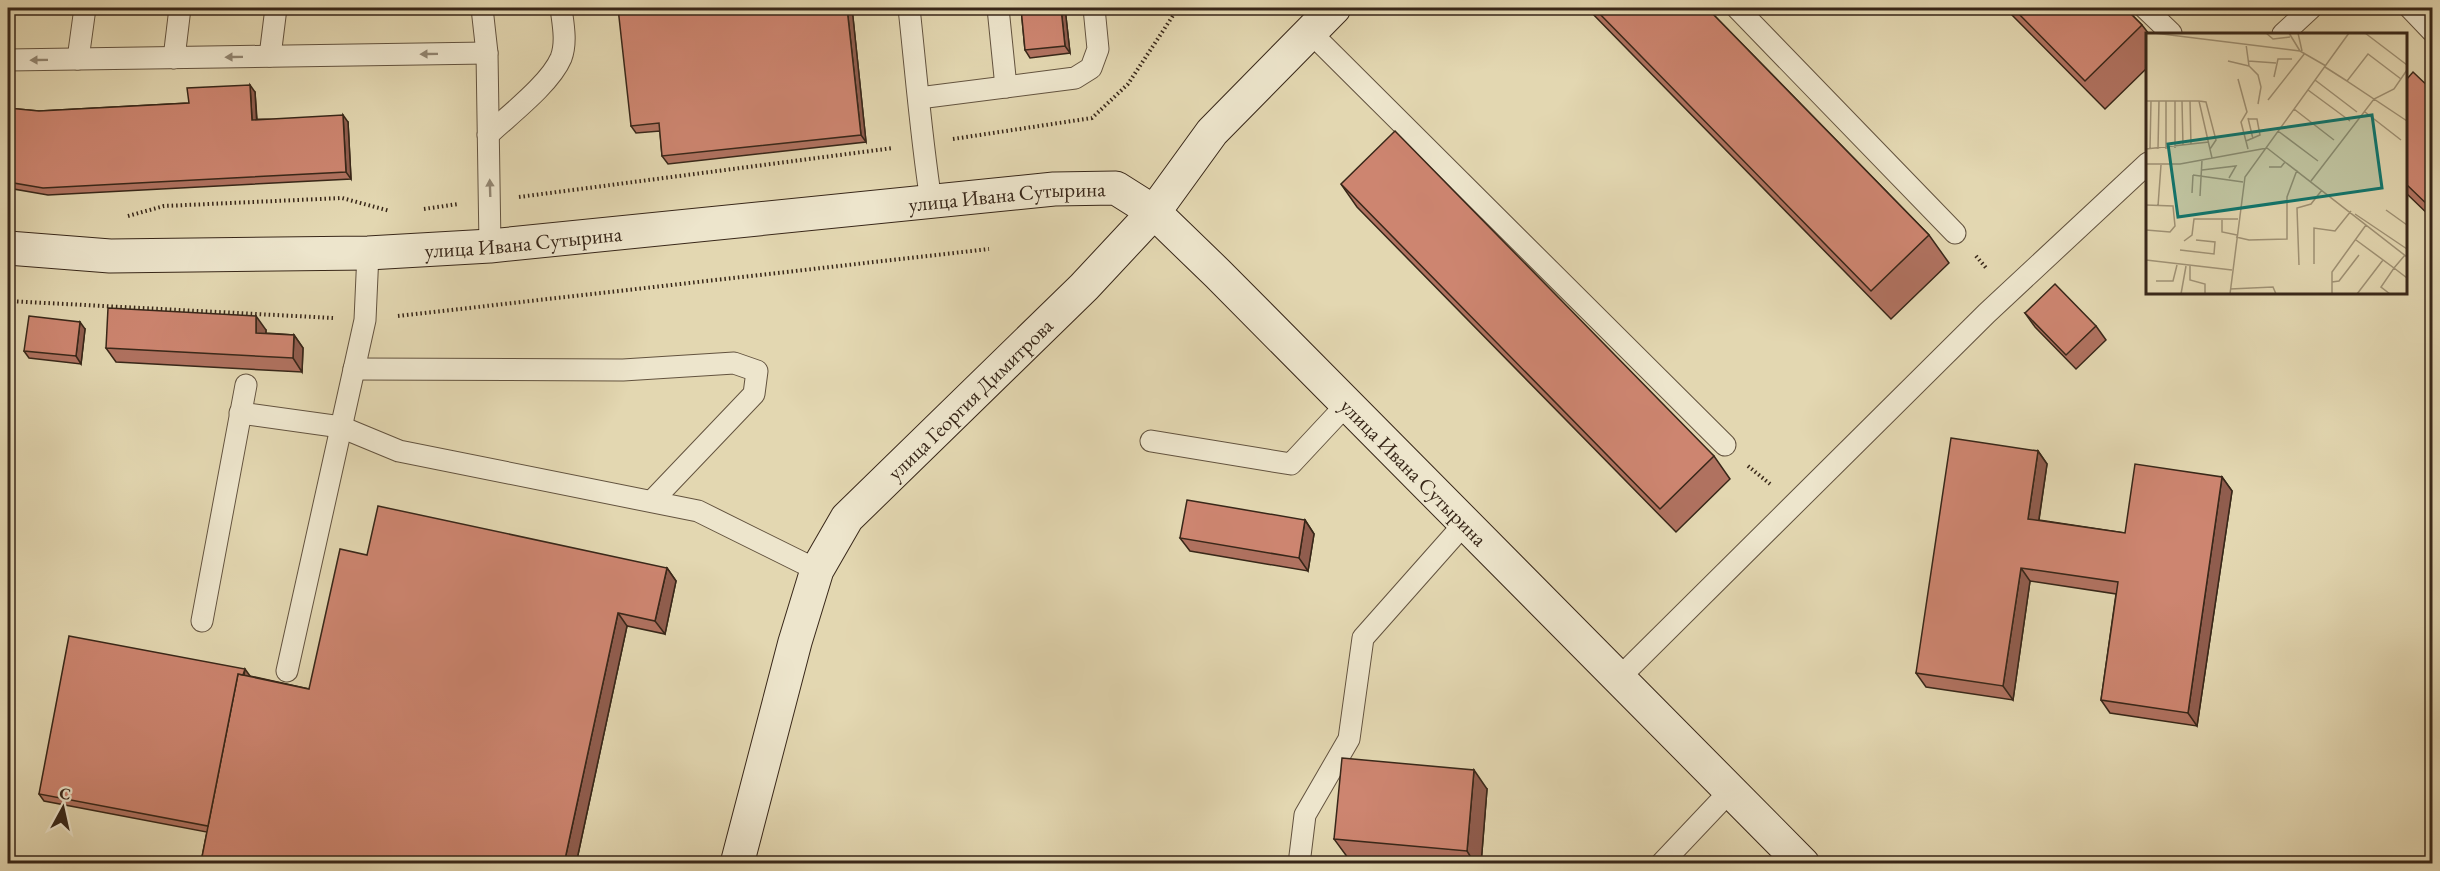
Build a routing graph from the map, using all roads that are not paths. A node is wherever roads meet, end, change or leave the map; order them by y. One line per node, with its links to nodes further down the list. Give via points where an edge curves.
1 (85, 8): 21 (lane)
2 (180, 8): 20 (lane)
3 (276, 8): 19 (lane)
4 (482, 8): 18 (lane)
5 (561, 8): 25 (lane, via 565,39 553,72)
6 (909, 8): 24 (lane)
7 (998, 8): 23 (lane)
8 (1095, 8): 23 (lane, via 1098,49 1091,68 1075,78)
9 (1334, 8): 15 (main road, улица Георгия Димитрова)
10 (1737, 8): 29 (lane)
11 (2145, 8): 16 (lane)
12 (2311, 8): 17 (lane)
13 (2409, 8): 14 (lane)
14 (2433, 31)
15 (1310, 32): 28 (main road, улица Георгия Димитрова, via 1212,132); 39 (lane)
16 (2171, 33)
17 (2284, 33)
18 (487, 53): 19 (lane, one-way to 19); 25 (lane)
19 (270, 56): 20 (lane, one-way to 20)
20 (174, 58): 21 (lane)
21 (78, 59): 22 (lane, one-way to 22)
22 (8, 60)
23 (1006, 87): 24 (lane)
24 (919, 98): 27 (lane)
25 (488, 135): 30 (lane, one-way to 25)
26 (2146, 165): 45 (lane, via 2008,293)
27 (931, 201): 28 (main road, улица Ивана Сутырина, via 1054,189 1116,188); 30 (main road, улица Ивана Сутырина)
28 (1154, 212): 35 (main road, улица Ивана Сутырина); 42 (main road, улица Георгия Димитрова, via 1084,287 847,518)
29 (1955, 233)
30 (490, 246): 32 (main road, улица Ивана Сутырина)
31 (8, 248): 32 (main road, улица Ивана Сутырина, via 110,256)
32 (368, 253): 33 (lane, via 365,320)
33 (354, 369): 37 (lane); 40 (lane, via 623,370 734,363 757,371 754,394)
34 (246, 385): 36 (lane)
35 (1347, 404): 38 (lane, via 1292,464); 41 (main road, улица Ивана Сутырина)
36 (240, 413): 37 (lane); 43 (lane)
37 (341, 427): 40 (lane, via 399,450); 44 (lane)
38 (1151, 441)
39 (1725, 445)
40 (652, 501): 42 (lane, via 698,511)
41 (1465, 523): 45 (main road, улица Ивана Сутырина); 48 (lane, via 1364,638 1348,739 1305,815)
42 (817, 570): 47 (main road, улица Георгия Димитрова)
43 (202, 621)
44 (287, 671)
45 (1619, 678): 46 (main road, улица Ивана Сутырина)
46 (1731, 790): 49 (lane); 50 (main road, улица Ивана Сутырина)
47 (737, 864)
48 (1299, 864)
49 (1661, 864)
50 (1803, 864)

